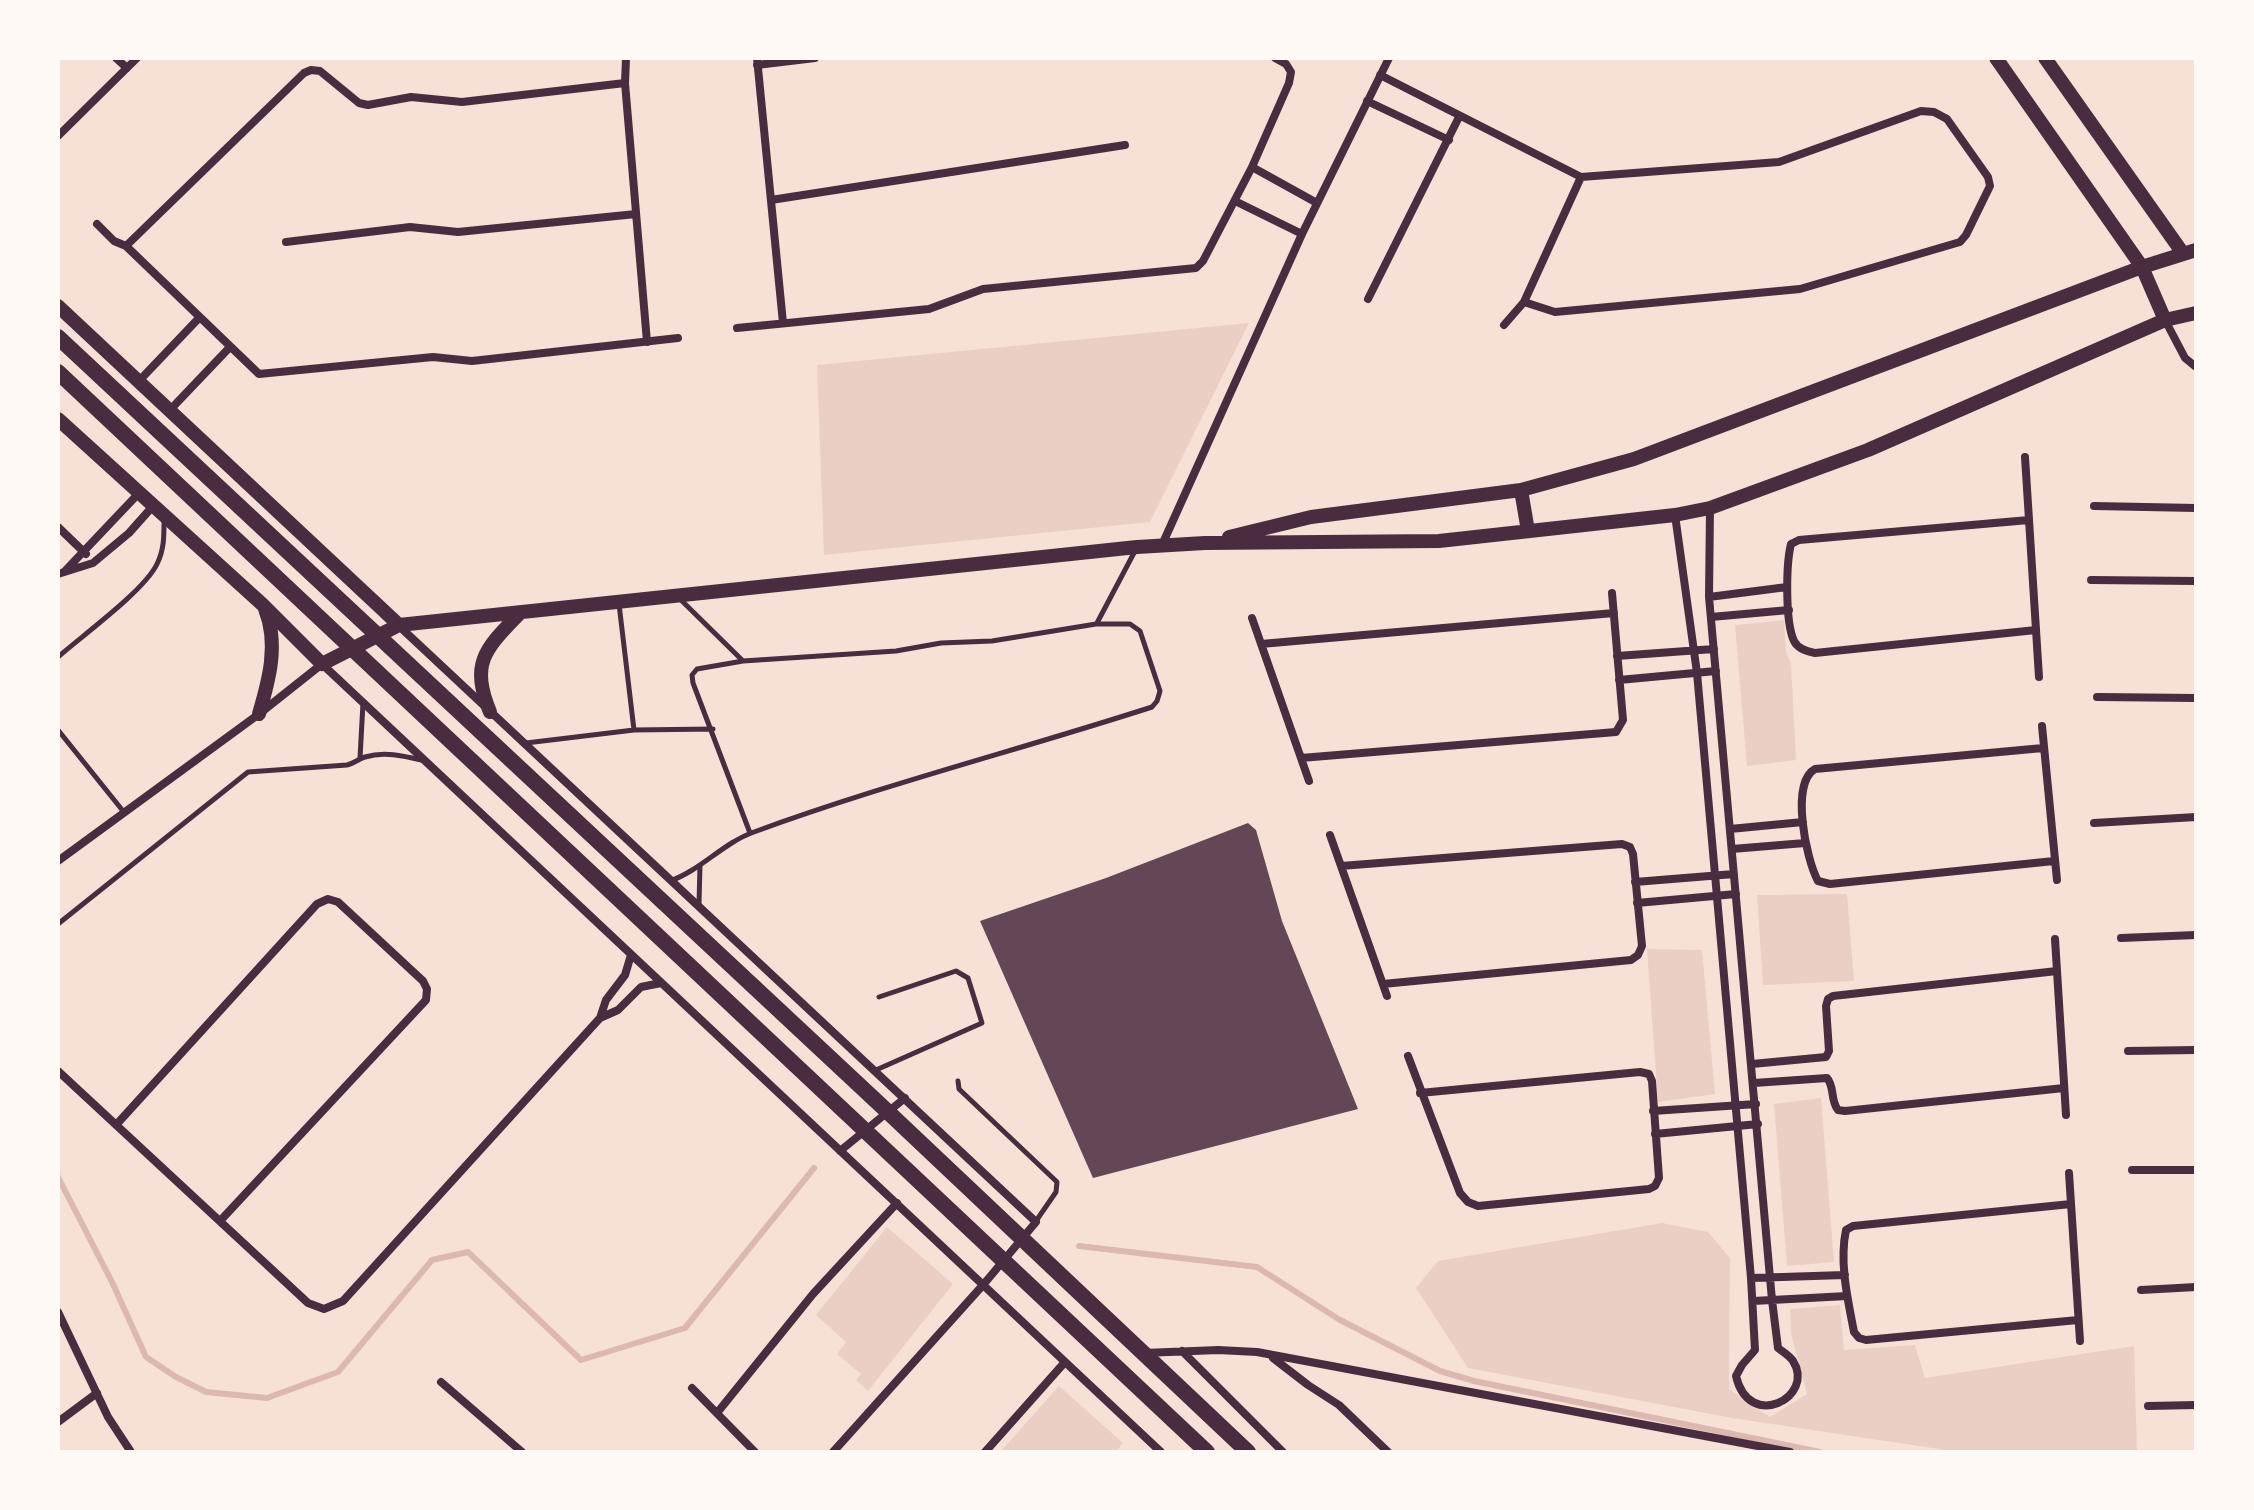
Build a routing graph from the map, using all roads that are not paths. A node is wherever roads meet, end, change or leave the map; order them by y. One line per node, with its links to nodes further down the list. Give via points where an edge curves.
1 (116, 58): 10 (street)
2 (137, 58): 10 (street)
3 (626, 58): 12 (street)
4 (815, 58): 9 (street)
5 (1275, 58): 18 (street, via 1291,72 1289,83)
6 (1389, 58): 11 (street)
7 (1996, 58): 29 (street)
8 (2045, 58): 28 (street)
9 (757, 62): 20 (street)
10 (127, 68): 15 (street)
11 (1380, 75): 13 (street); 14 (street)
12 (625, 83): 23 (street); 27 (street, via 462,102 411,97 368,105 311,70)
13 (1367, 101): 16 (street); 22 (street)
14 (1459, 117): 16 (street); 19 (street)
15 (58, 136)
16 (1449, 140): 30 (street)
17 (1125, 145): 20 (street)
18 (1252, 167): 21 (street); 22 (street)
19 (1581, 177): 31 (street); 31 (street, via 1779,162 1921,111 1947,119 1990,186 1960,242 1800,289 1555,312)
20 (771, 200): 36 (street)
21 (1235, 201): 25 (street); 36 (street, via 1196,268 983,289 929,309)
22 (1317, 203): 25 (street)
23 (636, 214): 26 (street, via 458,232 410,227); 41 (street)
24 (97, 224): 27 (street)
25 (1302, 234): 60 (street)
26 (286, 242)
27 (126, 246): 34 (street)
28 (2189, 251): 29 (street)
29 (2142, 267): 35 (street); 49 (street, via 1634,459)
30 (1368, 299)
31 (1524, 302): 37 (street)
32 (58, 306): 45 (street)
33 (2196, 313): 35 (street)
34 (199, 318): 42 (street); 45 (street)
35 (2165, 320): 43 (street, via 2185,358); 52 (street, via 1868,450)
36 (783, 323): 38 (street)
37 (1504, 325)
38 (737, 328)
39 (58, 337): 81 (main road)
40 (678, 338): 41 (street)
41 (647, 342): 42 (street, via 472,361 433,357 259,374)
42 (230, 347): 46 (street)
43 (2196, 367)
44 (58, 372): 85 (main road)
45 (138, 382): 46 (street)
46 (169, 411): 79 (street)
47 (58, 419): 50 (street)
48 (2025, 457): 56 (street)
49 (1521, 490): 58 (street); 59 (street, via 1311,517)
50 (139, 493): 54 (street); 62 (street)
51 (2094, 506): 53 (street)
52 (1710, 508): 55 (street); 70 (street)
53 (2196, 508)
54 (158, 511): 63 (street); 72 (street); 87 (lane, via 164,545 145,582)
55 (1675, 515): 58 (street); 83 (street)
56 (2029, 520): 67 (street, via 1799,540 1791,544); 80 (street)
57 (58, 527): 62 (street)
58 (1528, 531): 59 (street, via 1439,541)
59 (1205, 543): 60 (street)
60 (1162, 545): 61 (street)
61 (1137, 547): 69 (street); 78 (lane)
62 (83, 551): 63 (street); 64 (street)
63 (93, 563): 64 (street)
64 (61, 572)
65 (2091, 580): 66 (street)
66 (2196, 581)
67 (1787, 587): 70 (street); 73 (street)
68 (1612, 593): 74 (street)
69 (678, 597): 71 (street); 88 (lane)
70 (1709, 597): 76 (street)
71 (619, 603): 75 (street); 102 (lane)
72 (263, 605): 89 (street); 98 (street, via 272,656)
73 (1789, 610): 76 (street); 80 (street, via 1794,640 1802,650 1815,653)
74 (1614, 613): 82 (street); 86 (street)
75 (519, 614): 79 (street); 97 (street, via 495,639 481,667)
76 (1711, 617): 84 (street)
77 (1252, 618): 82 (street)
78 (1096, 624): 88 (lane, via 992,641); 114 (lane, via 1130,624 1140,631 1160,691 1152,707)
79 (399, 625): 81 (street); 97 (street)
80 (2036, 630): 92 (street)
81 (377, 636): 85 (street); 156 (main road)
82 (1261, 644): 106 (street)
83 (1693, 649): 84 (street); 86 (street); 91 (street)
84 (1714, 649): 90 (street)
85 (351, 650): 89 (street); 161 (main road)
86 (1617, 656): 93 (street)
87 (58, 657)
88 (743, 661): 100 (lane, via 697,669 692,675)
89 (322, 664): 96 (street); 98 (street)
90 (1716, 671): 91 (street); 113 (street)
91 (1697, 673): 93 (street); 122 (street)
92 (2039, 677)
93 (1619, 680): 106 (street, via 1623,720 1616,732)
94 (2097, 697): 95 (street)
95 (2196, 698)
96 (363, 703): 105 (lane); 107 (street)
97 (490, 712): 103 (street)
98 (259, 714): 109 (street)
99 (2042, 726): 104 (street)
100 (713, 729): 102 (lane); 114 (lane)
101 (58, 730): 109 (lane)
102 (634, 730): 103 (lane)
103 (524, 743): 125 (street)
104 (2043, 748): 111 (street, via 1815,769 1803,784); 119 (street)
105 (360, 758): 107 (lane, via 388,754); 131 (lane, via 347,765 248,772)
106 (1301, 758): 108 (street)
107 (426, 762): 135 (street)
108 (1309, 781)
109 (123, 811): 118 (street)
110 (2196, 817): 112 (street)
111 (1803, 822): 113 (street); 116 (street)
112 (2094, 823)
113 (1730, 829): 117 (street)
114 (750, 833): 120 (lane)
115 (1330, 835): 121 (street)
116 (1805, 843): 117 (street); 119 (street, via 1818,881 1830,884)
117 (1732, 849): 123 (street)
118 (58, 861)
119 (2054, 861): 124 (street)
120 (700, 864): 125 (lane); 130 (lane)
121 (1341, 866): 126 (street, via 1622,844 1633,854); 138 (street)
122 (1715, 874): 123 (street); 126 (street); 128 (street)
123 (1734, 874): 127 (street)
124 (2057, 880)
125 (670, 881): 130 (street)
126 (1635, 882): 129 (street)
127 (1736, 894): 128 (street); 145 (street)
128 (1718, 896): 129 (street); 154 (street)
129 (1637, 903): 138 (street, via 1642,946 1631,960)
130 (699, 904): 146 (street)
131 (58, 924)
132 (2196, 935): 133 (street)
133 (2121, 938)
134 (2055, 939): 136 (street)
135 (631, 955): 137 (street); 141 (street)
136 (2057, 971): 145 (street, via 1833,996 1826,1006 1826,1057); 150 (street)
137 (661, 983): 141 (street, via 641,987 618,1010); 163 (street)
138 (1383, 984): 139 (street)
139 (1387, 996)
140 (879, 997): 146 (lane, via 956,971 968,978 982,1023)
141 (600, 1018): 169 (street, via 343,1301 324,1309 308,1303)
142 (2196, 1050): 143 (street)
143 (2128, 1051)
144 (1408, 1056): 151 (street)
145 (1752, 1064): 149 (street)
146 (876, 1070): 152 (street)
147 (58, 1071): 159 (street)
148 (958, 1081): 170 (lane, via 959,1089 1057,1182)
149 (1754, 1083): 150 (street, via 1827,1078 1834,1104 1845,1111); 153 (street)
150 (2064, 1088): 157 (street)
151 (1420, 1093): 155 (street, via 1640,1072 1652,1081); 162 (street, via 1460,1193 1478,1206 1649,1189 1659,1178)
152 (905, 1098): 156 (street); 170 (street)
153 (1756, 1104): 154 (street); 158 (street)
154 (1736, 1105): 155 (street); 160 (street)
155 (1653, 1111): 162 (street)
156 (888, 1112): 161 (street); 171 (main road)
157 (2066, 1115)
158 (1758, 1124): 160 (street); 175 (street)
159 (116, 1125): 169 (street); 169 (street, via 317,904 338,902 423,981 426,1000)
160 (1739, 1125): 162 (street); 174 (street)
161 (865, 1131): 163 (street); 172 (main road)
162 (1655, 1134)
163 (840, 1151): 167 (street)
164 (2132, 1170): 165 (street)
165 (2196, 1170)
166 (2069, 1173): 168 (street)
167 (897, 1203): 176 (street); 194 (street, via 813,1294)
168 (2071, 1204): 173 (street, via 1853,1226 1845,1236); 183 (street)
169 (220, 1221)
170 (1036, 1222): 171 (street)
171 (1022, 1238): 172 (street); 186 (main road)
172 (1003, 1261): 176 (street); 205 (main road)
173 (1845, 1275): 175 (street); 179 (street)
174 (1751, 1278): 175 (street); 181 (street)
175 (1772, 1280): 180 (street)
176 (983, 1285): 188 (street); 201 (street)
177 (2196, 1287): 178 (street)
178 (2141, 1290)
179 (1847, 1296): 180 (street); 183 (street, via 1854,1332 1866,1340)
180 (1772, 1300): 181 (street); 181 (street, via 1778,1348 1793,1360 1797,1375 1793,1391 1782,1403 1766,1406 1744,1395 1736,1376 1755,1350)
181 (1753, 1301)
182 (58, 1312): 191 (street)
183 (2078, 1320): 184 (street)
184 (2080, 1341)
185 (1182, 1351): 186 (street); 187 (street); 207 (street)
186 (1143, 1353): 206 (main road)
187 (1269, 1355): 197 (street); 208 (street, via 1339,1405)
188 (1065, 1362): 196 (street); 202 (street)
189 (441, 1382): 199 (street)
190 (692, 1388): 194 (street)
191 (97, 1393): 195 (street); 198 (street)
192 (2196, 1405): 193 (street)
193 (2148, 1406)
194 (717, 1413): 200 (street)
195 (58, 1422)
196 (1151, 1443): 203 (street); 204 (street)
197 (1735, 1448): 209 (street)
198 (131, 1452)
199 (522, 1452)
200 (755, 1452)
201 (833, 1452)
202 (985, 1452)
203 (1142, 1452)
204 (1161, 1452)
205 (1207, 1452)
206 (1248, 1452)
207 (1283, 1452)
208 (1388, 1452)
209 (1790, 1452)

